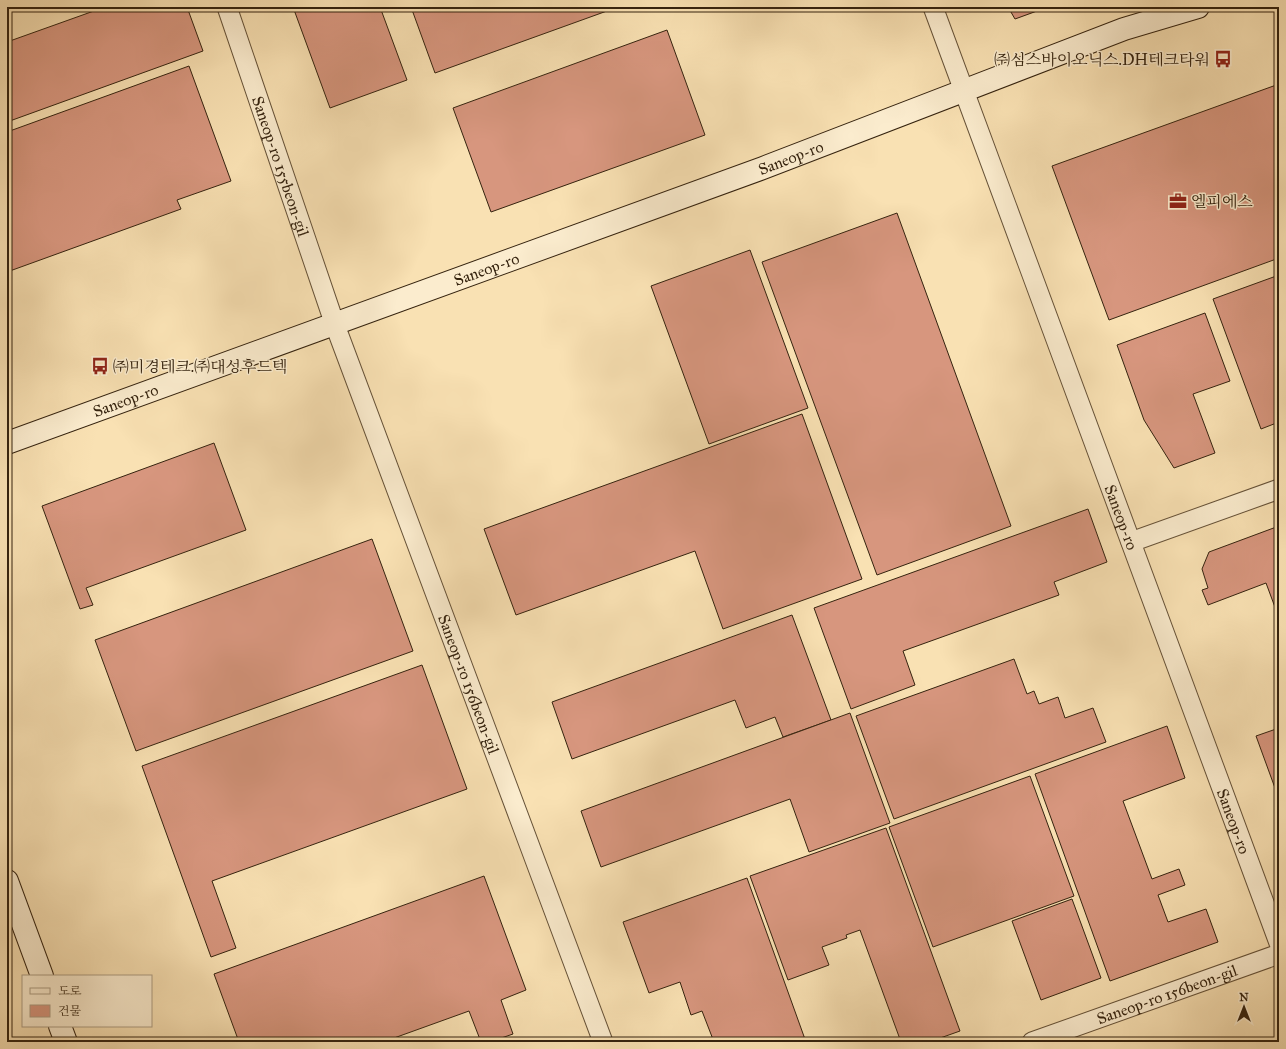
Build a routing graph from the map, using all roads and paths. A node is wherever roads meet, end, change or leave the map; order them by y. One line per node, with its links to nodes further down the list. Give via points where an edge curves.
1 (227, 7): 5 (street, Saneop-ro 155beon-gil)
2 (933, 7): 4 (street, Saneop-ro)
3 (1198, 7): 4 (street, Saneop-ro, via 1124,29)
4 (964, 91): 5 (street, Saneop-ro, via 763,168); 8 (street, Saneop-ro)
5 (335, 325): 6 (street, Saneop-ro); 15 (street, Saneop-ro 156beon-gil)
6 (7, 443)
7 (1279, 489): 8 (street)
8 (1131, 542): 10 (street, Saneop-ro)
9 (7, 881): 12 (street)
10 (1279, 943)
11 (1279, 954): 16 (street, Saneop-ro 156beon-gil)
12 (42, 975)
13 (60, 1027): 14 (street)
14 (66, 1042)
15 (603, 1042)
16 (1032, 1042)

